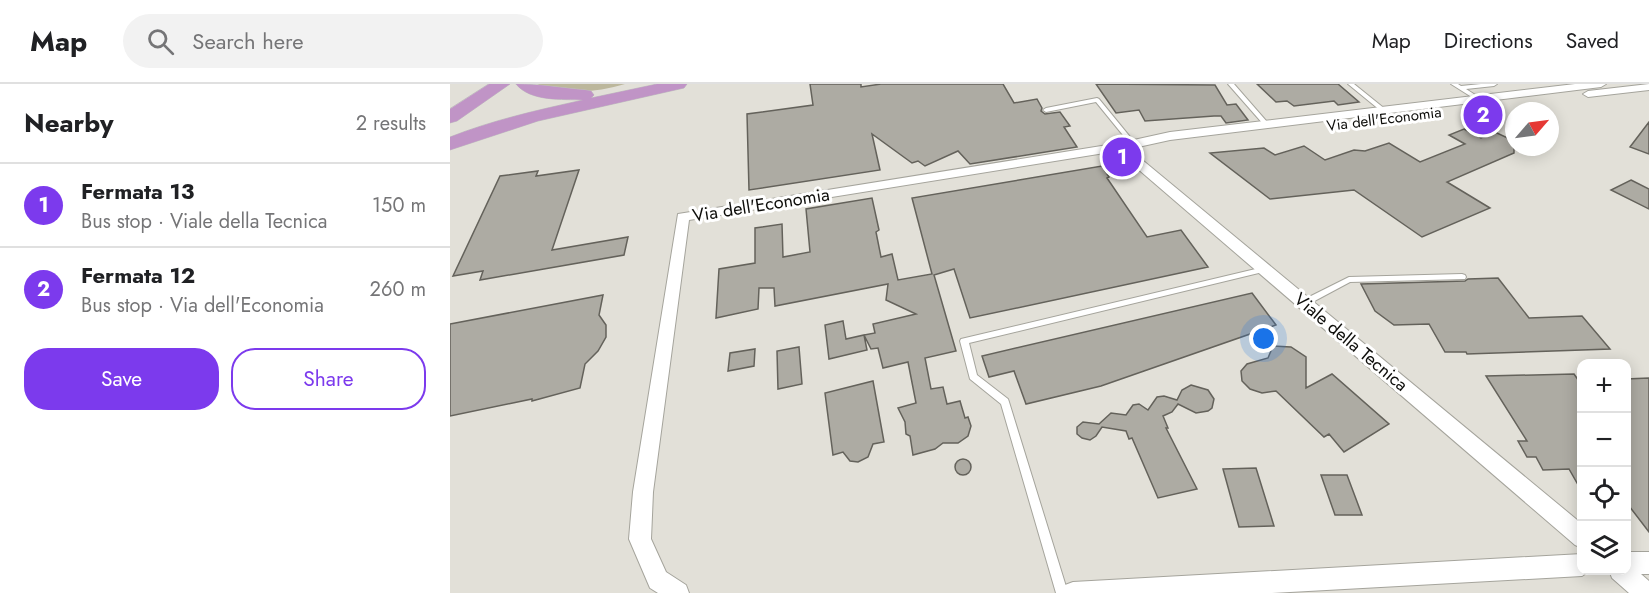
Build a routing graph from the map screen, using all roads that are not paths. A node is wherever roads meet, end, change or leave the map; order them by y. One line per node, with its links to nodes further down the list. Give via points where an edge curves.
1 (501, 84): 17 (highway)
2 (525, 84): 13 (highway, via 542,92)
3 (643, 84): 13 (highway)
4 (678, 84): 20 (highway, via 539,114)
5 (1231, 84): 18 (lane)
6 (1351, 84): 16 (lane)
7 (1454, 84): 12 (lane)
8 (1494, 84): 12 (lane)
9 (1601, 84): 10 (street, Via dell'Economia)
10 (1562, 86): 14 (street, Via dell'Economia)
11 (1649, 87): 21 (street, Via dell'Economia, via 1172,145)
12 (1461, 88): 14 (lane)
13 (572, 95): 19 (highway, via 512,107)
14 (1478, 99): 16 (street, Via dell'Economia)
15 (1046, 110): 21 (lane, via 1097,100)
16 (1383, 110): 18 (street, Via dell'Economia)
17 (450, 117)
18 (1266, 124): 21 (street, Via dell'Economia)
19 (450, 138)
20 (450, 144)
21 (1126, 145): 22 (street, Viale della Tecnica); 30 (street, Via dell'Economia, via 683,218 643,492 640,539 658,580)
22 (1264, 269): 24 (street, Viale della Tecnica); 31 (lane, via 963,341 973,376 1005,402)
23 (1462, 277): 24 (lane, via 1349,280)
24 (1304, 303): 25 (street, Viale della Tecnica)
25 (1577, 535)
26 (1631, 563): 27 (street)
27 (1649, 563)
28 (1577, 565): 32 (street)
29 (1626, 575): 33 (street)
30 (678, 593)
31 (1062, 593)
32 (1073, 593)
33 (1646, 593)

